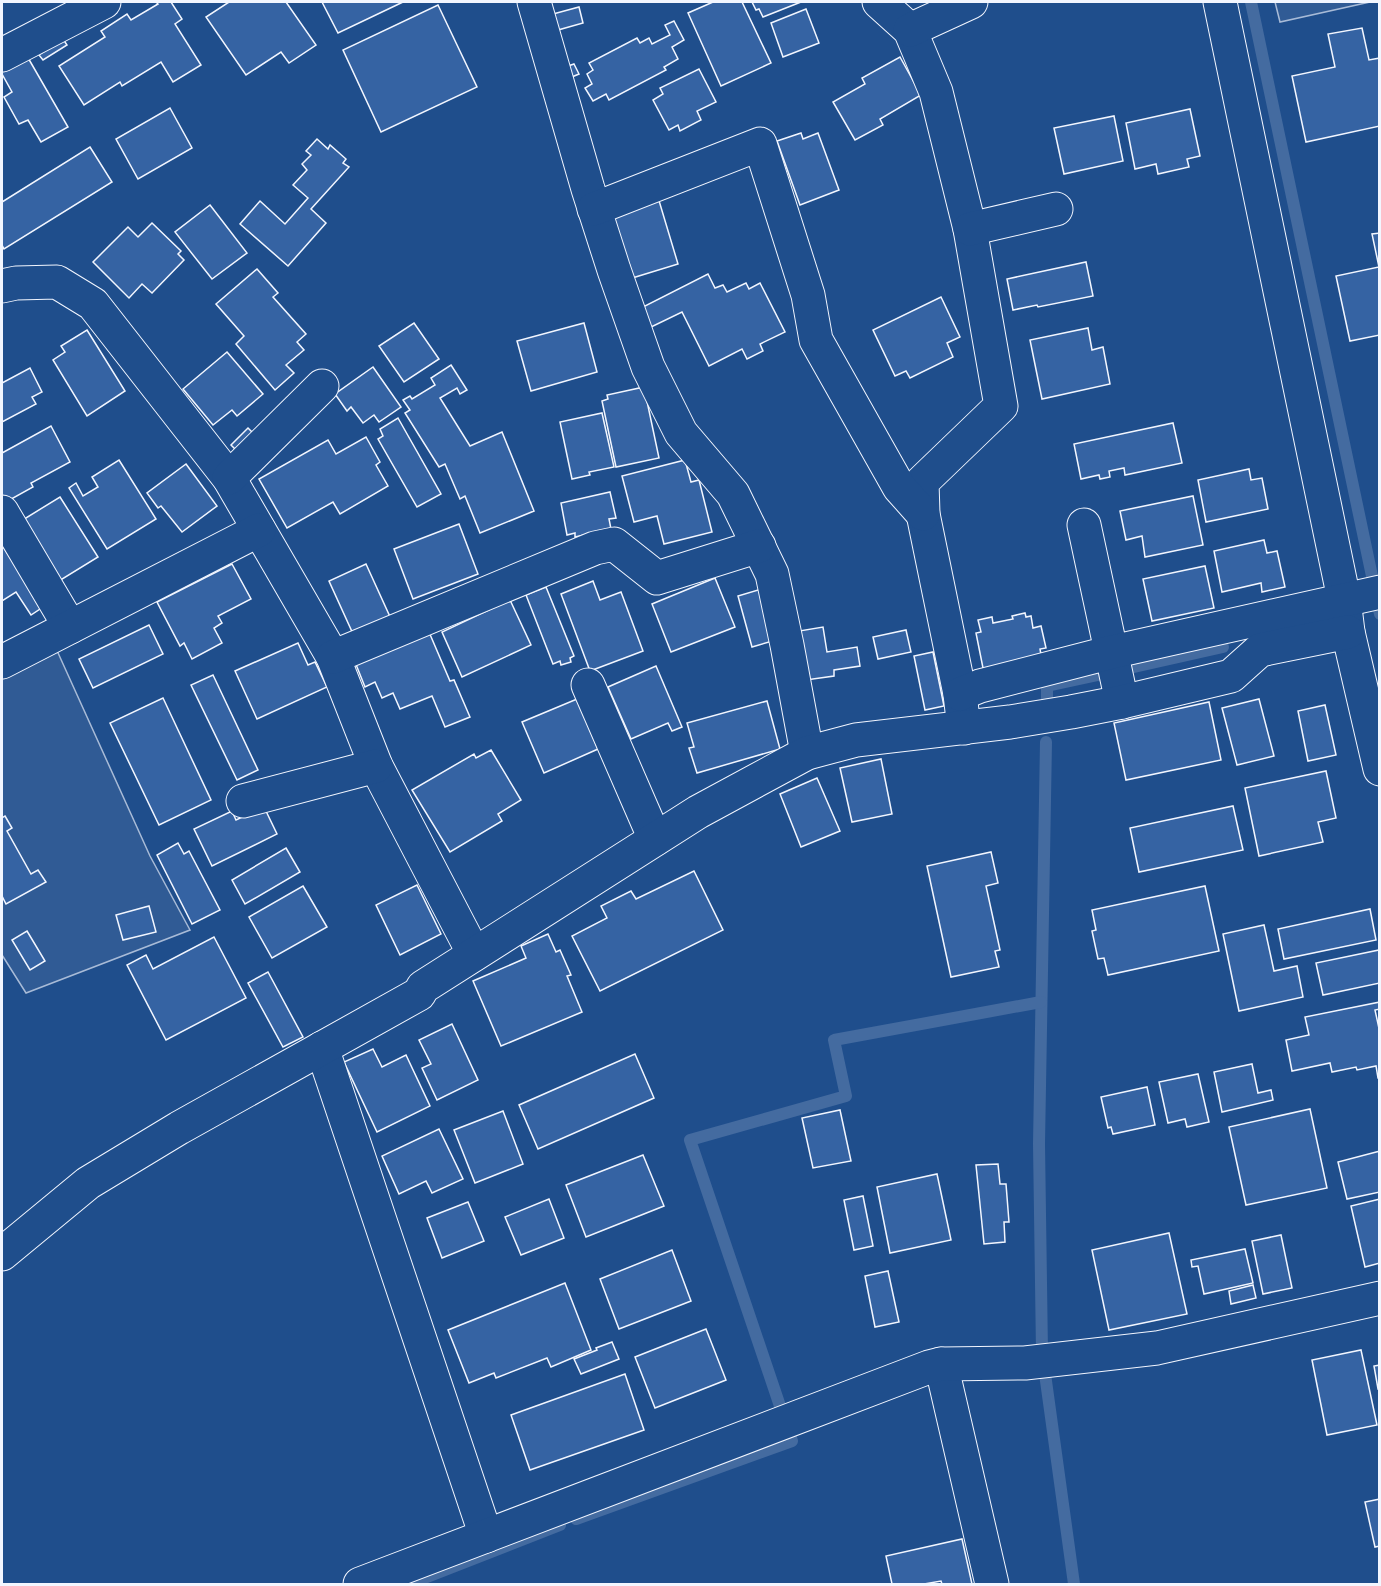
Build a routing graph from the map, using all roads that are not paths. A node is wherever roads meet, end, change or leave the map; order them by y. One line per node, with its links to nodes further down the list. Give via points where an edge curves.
1 (105, 2): 7 (street)
2 (534, 2): 8 (street)
3 (879, 2): 6 (street)
4 (971, 2): 6 (street)
5 (1220, 2): 19 (street)
6 (910, 30): 10 (street, via 936,92)
7 (2, 55)
8 (594, 208): 15 (street, via 760,144 808,295 816,340 899,487); 18 (street, via 648,367 681,434 733,494)
9 (1056, 209): 10 (street)
10 (970, 229): 15 (street, via 1001,406 922,482)
11 (2, 286): 13 (street, via 57,282 93,304)
12 (322, 386): 13 (street)
13 (229, 478): 17 (street)
14 (2, 512): 20 (street)
15 (923, 514): 26 (street)
16 (1083, 525): 22 (street)
17 (259, 530): 20 (street); 23 (street)
18 (759, 546): 23 (street, via 657,578 614,544 595,548); 29 (street, via 772,574)
19 (1362, 595): 21 (street); 22 (street)
20 (69, 627): 24 (street)
21 (1348, 632): 27 (street, via 1260,650 1230,676); 31 (street)
22 (1112, 652): 26 (street); 27 (street)
23 (333, 657): 30 (street)
24 (2, 662)
25 (588, 685): 33 (street)
26 (960, 694): 28 (street)
27 (1122, 702): 28 (street)
28 (964, 728): 29 (street, via 856,740)
29 (807, 753): 33 (street)
30 (376, 766): 32 (street); 34 (street)
31 (1380, 769)
32 (243, 801)
33 (655, 839): 34 (street)
34 (474, 954): 35 (street, via 423,987 419,994)
35 (322, 1048): 36 (street, via 88,1183); 39 (street)
36 (2, 1254)
37 (1380, 1298): 38 (street, via 1157,1348 1025,1363)
38 (941, 1365): 39 (street); 41 (street)
39 (486, 1536): 40 (street)
40 (360, 1584)
41 (992, 1584)

